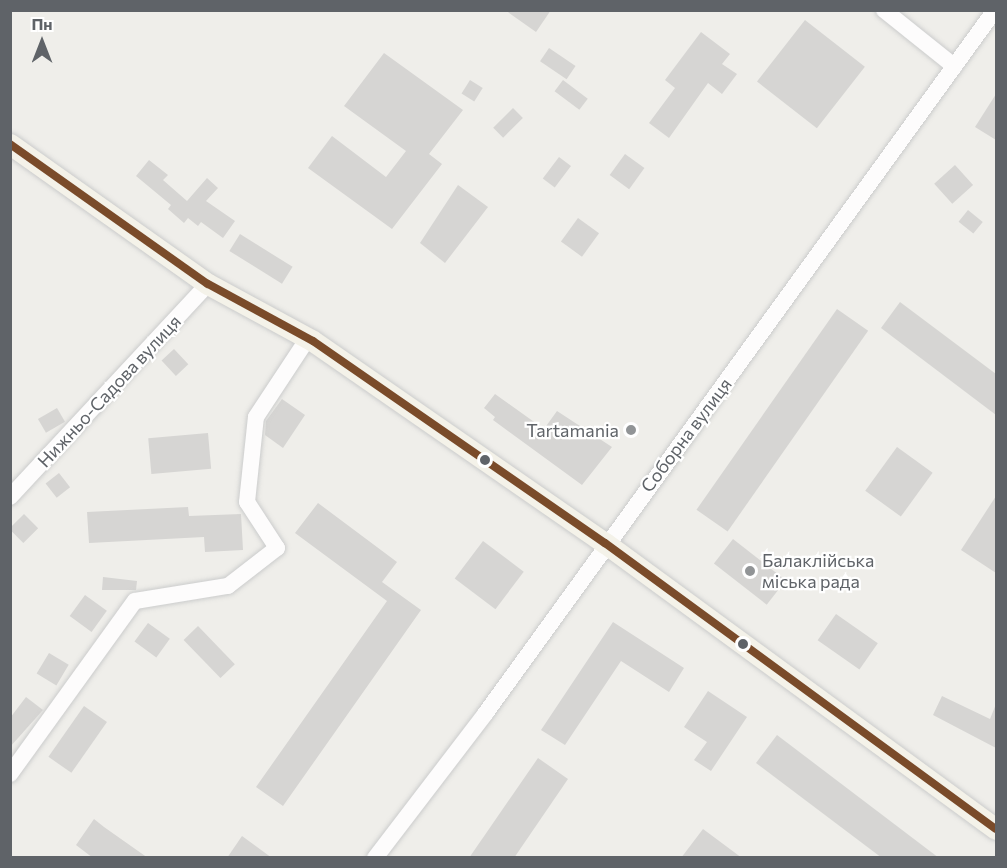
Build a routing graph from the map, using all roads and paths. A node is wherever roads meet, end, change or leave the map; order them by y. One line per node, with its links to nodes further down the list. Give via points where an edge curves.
1 (884, 10): 3 (street)
2 (995, 10): 3 (street, Соборна вулиця)
3 (954, 66): 8 (street, Соборна вулиця)
4 (10, 144): 5 (main road)
5 (208, 284): 6 (main road); 7 (street, Нижньо-Садова вулиця)
6 (308, 339): 8 (main road); 9 (street, via 256,417 248,502 277,548 228,586 135,601)
7 (10, 497)
8 (605, 543): 10 (main road); 11 (street, Соборна вулиця)
9 (10, 774)
10 (996, 829)
11 (375, 858)

